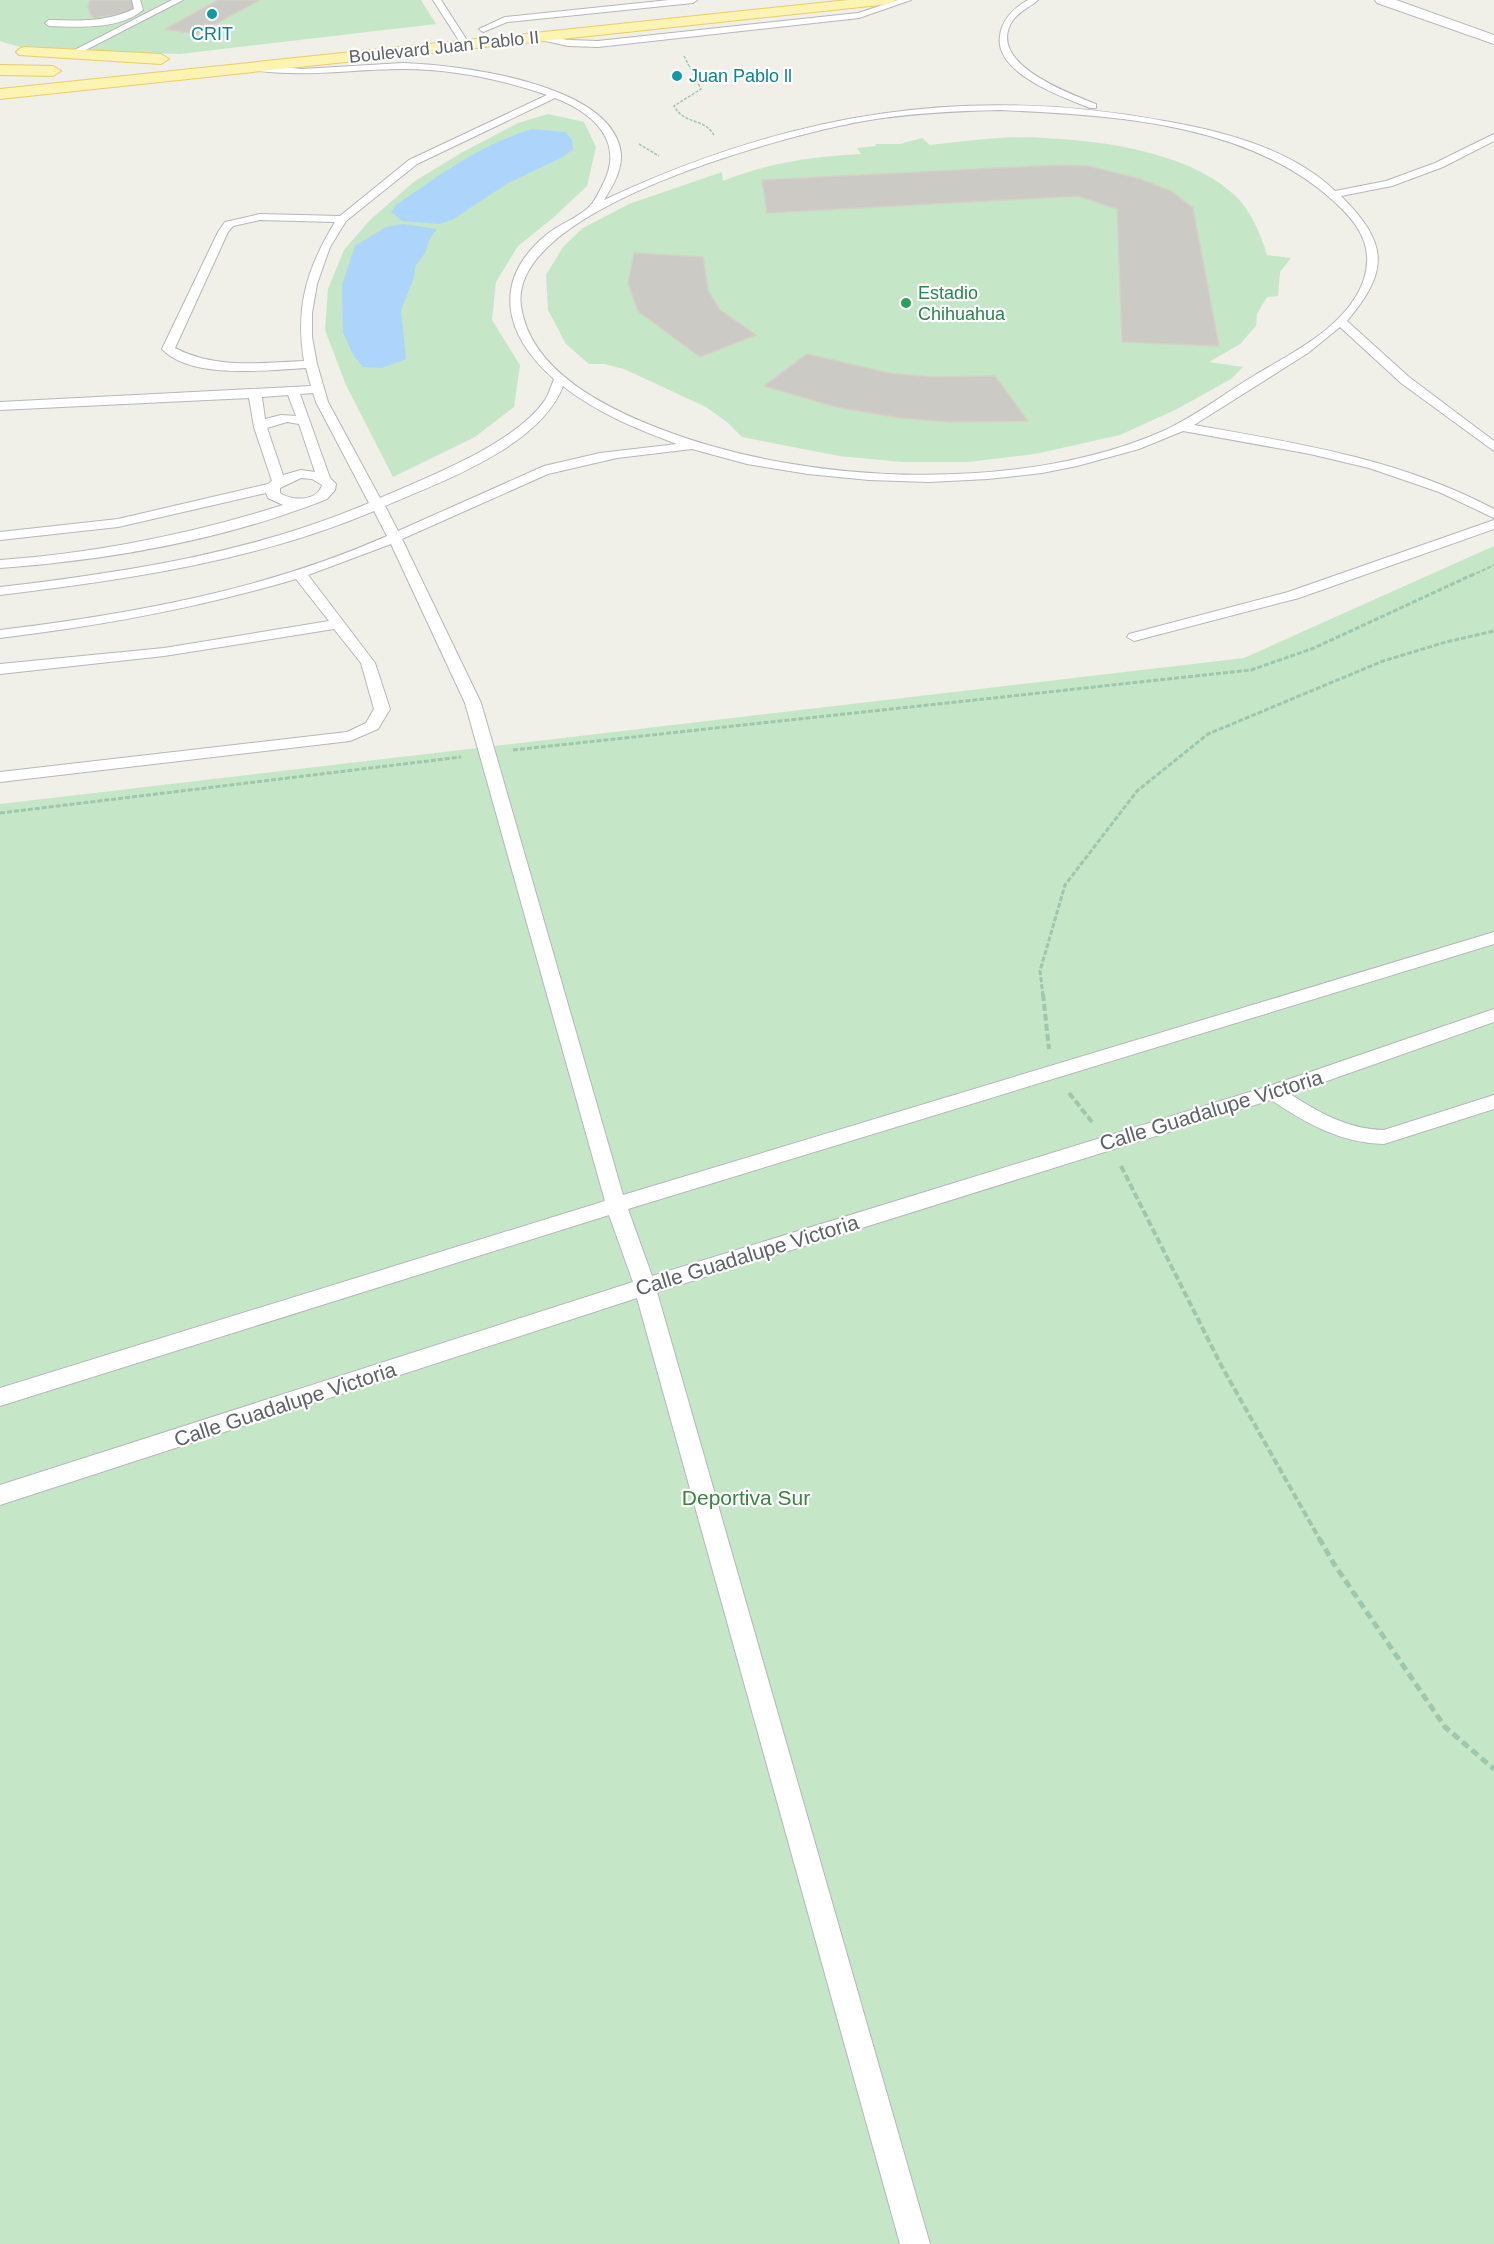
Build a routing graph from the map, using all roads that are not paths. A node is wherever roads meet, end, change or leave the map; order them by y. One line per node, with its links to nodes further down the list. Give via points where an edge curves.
1 (135, 0): 12 (lane, via 138,10 113,19)
2 (180, 0): 17 (lane)
3 (437, 0): 13 (lane)
4 (762, 0): 10 (main road, Boulevard Juan Pablo II)
5 (847, 0): 11 (main road)
6 (889, 0): 11 (main road, Boulevard Juan Pablo II)
7 (907, 0): 14 (lane, via 859,15 589,45)
8 (1034, 0): 25 (lane, via 1007,23 1002,35 1009,58 1037,81)
9 (1382, 0): 15 (main road)
10 (699, 2): 13 (main road, Boulevard Juan Pablo II, via 483,29)
11 (812, 8): 14 (main road, Boulevard Juan Pablo II)
12 (49, 24)
13 (462, 38): 14 (main road, Boulevard Juan Pablo II); 19 (main road, Boulevard Juan Pablo II)
14 (536, 38)
15 (1494, 40)
16 (6, 50): 17 (main road)
17 (67, 56): 20 (main road, via 172,60 77,70)
18 (196, 58): 19 (main road, Boulevard Juan Pablo II)
19 (257, 62): 21 (main road, Boulevard Juan Pablo II); 23 (lane, via 288,72 375,66 448,69)
20 (0, 70)
21 (66, 88): 22 (main road, Boulevard Juan Pablo II); 24 (main road)
22 (0, 94)
23 (556, 94): 28 (lane, via 596,118 615,147 616,163); 29 (lane, via 413,162)
24 (0, 101)
25 (1115, 114): 27 (lane, via 1233,141 1300,170); 28 (lane, via 1001,107 893,113 798,132 734,151)
26 (1494, 137): 27 (lane, via 1388,184)
27 (1335, 194): 30 (lane, via 1367,231 1373,255 1371,276 1359,301)
28 (593, 210): 32 (lane, via 542,243 526,262 516,286 514,306 521,328 533,350)
29 (342, 219): 31 (lane, via 325,247 311,284 306,314); 31 (lane, via 260,217 229,224 168,349 207,364)
30 (1340, 321): 39 (lane, via 1299,353); 41 (lane, via 1405,380)
31 (311, 364): 33 (lane)
32 (559, 380): 40 (lane, via 603,408); 45 (lane, via 549,403 530,423 453,470)
33 (318, 389): 34 (lane); 45 (lane)
34 (293, 391): 35 (lane); 37 (lane)
35 (255, 394): 36 (lane); 38 (lane)
36 (0, 406)
37 (304, 422): 38 (lane, via 287,418); 42 (lane)
38 (260, 427): 43 (lane)
39 (1181, 427): 40 (lane, via 1107,454 1046,468 984,476 874,477 817,471); 46 (lane, via 1312,450 1382,467 1437,486)
40 (694, 446): 50 (lane, via 597,456 546,470)
41 (1494, 447)
42 (324, 478): 43 (lane, via 302,474); 44 (lane, via 328,490)
43 (276, 484): 44 (lane, via 273,495); 47 (lane)
44 (300, 503): 51 (lane, via 243,522)
45 (377, 506): 50 (lane); 54 (lane, via 292,536 190,562 94,580)
46 (1494, 514)
47 (118, 523): 49 (lane); 51 (lane)
48 (1494, 524): 57 (lane, via 1249,608)
49 (0, 536)
50 (395, 538): 53 (lane); 64 (lane, via 473,703)
51 (123, 550): 52 (lane)
52 (0, 564)
53 (299, 573): 55 (lane); 56 (lane, via 161,610 75,626)
54 (0, 591)
55 (339, 624): 58 (lane, via 164,652); 59 (lane, via 368,663 382,709 372,726 350,736)
56 (0, 634)
57 (1134, 637)
58 (0, 669)
59 (0, 777)
60 (1494, 938): 64 (lane)
61 (1494, 1015): 62 (lane, Calle Guadalupe Victoria)
62 (1273, 1092): 63 (lane, via 1312,1118 1365,1138 1384,1137); 65 (lane, Calle Guadalupe Victoria)
63 (1494, 1102)
64 (616, 1206): 65 (lane); 66 (lane)
65 (645, 1287): 67 (lane, Calle Guadalupe Victoria); 68 (lane)
66 (0, 1397)
67 (0, 1495)
68 (915, 2244)

